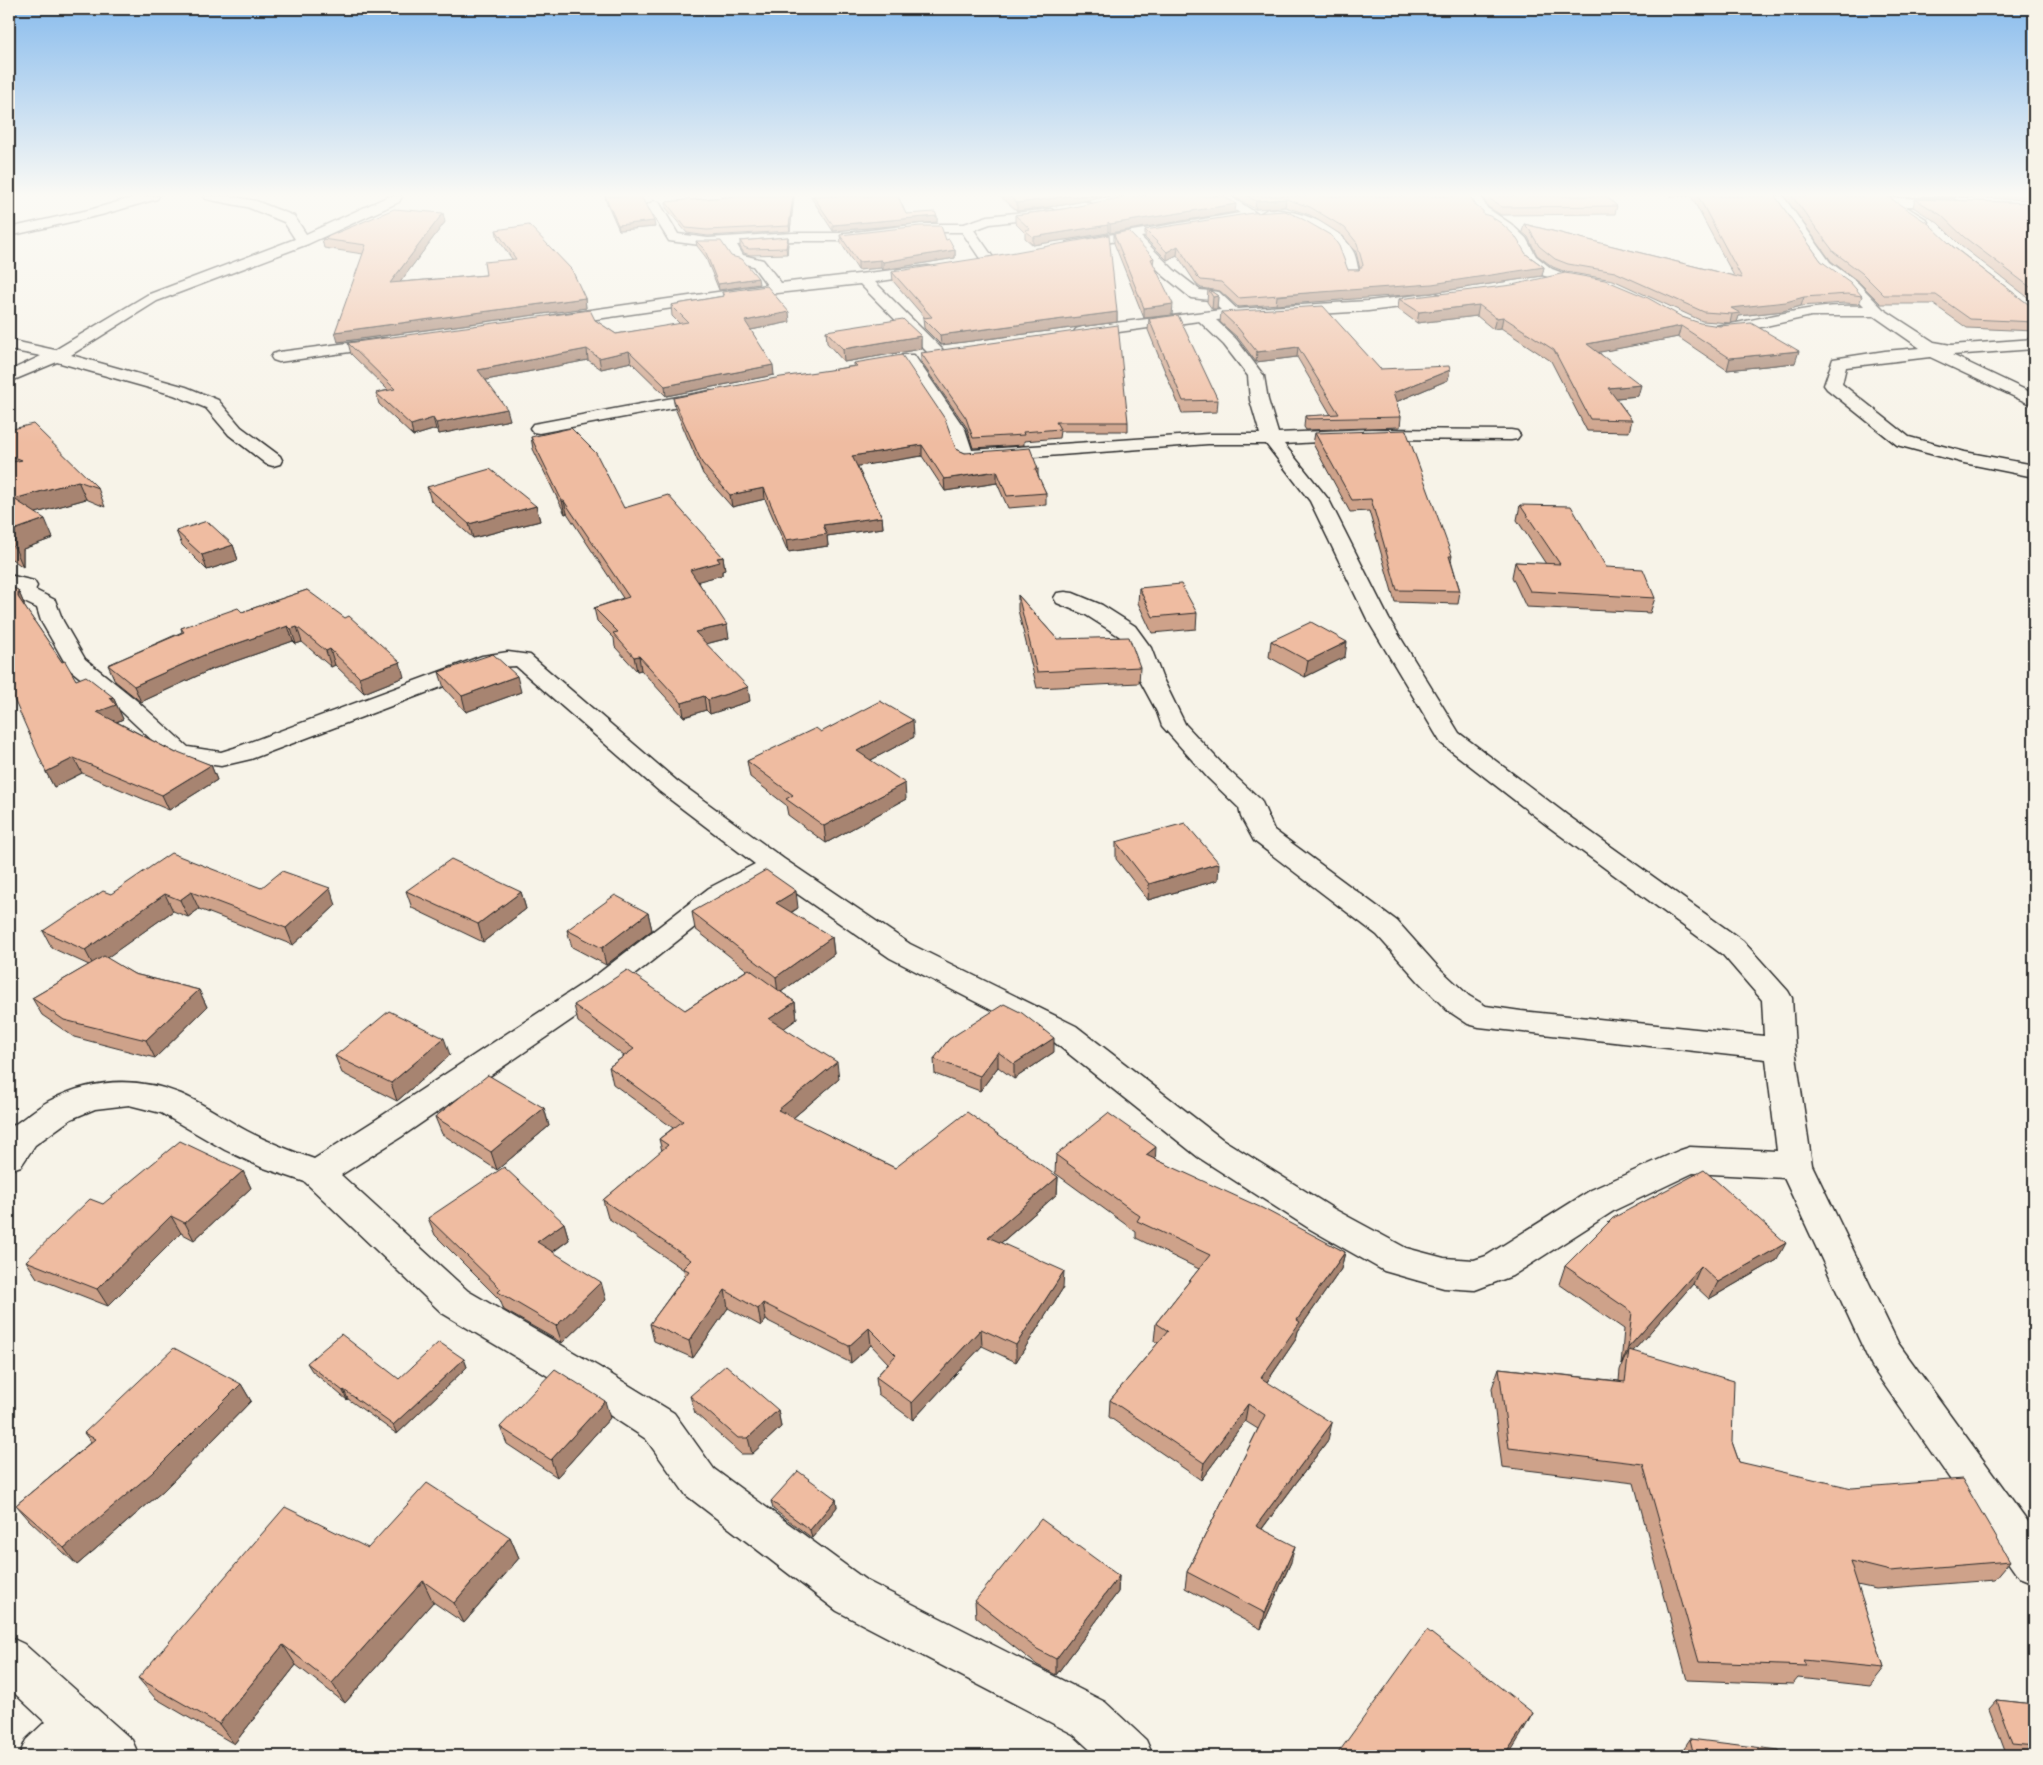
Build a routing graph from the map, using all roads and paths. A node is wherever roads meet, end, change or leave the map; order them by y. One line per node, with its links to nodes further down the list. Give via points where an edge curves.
1 (204, 278): 23 (street, via 152,298)
2 (770, 278): 9 (street)
3 (868, 278): 7 (street)
4 (1176, 278): 12 (street, via 1196,295 1214,296)
5 (1566, 278): 8 (street, via 1571,280)
6 (1843, 278): 11 (street)
7 (864, 279): 9 (street); 22 (street)
8 (1537, 283)
9 (777, 288): 14 (street)
10 (1455, 296): 12 (street, via 1368,306)
11 (1878, 312): 15 (street, via 1801,313 1739,329); 21 (street)
12 (1233, 314): 13 (street)
13 (1203, 316): 16 (street); 30 (street, via 1230,342 1256,376 1259,400)
14 (544, 322)
15 (1698, 327)
16 (1064, 335)
17 (397, 341): 24 (street)
18 (2034, 344): 21 (street)
19 (9, 345): 23 (street, via 42,350)
20 (956, 350): 22 (street)
21 (1939, 350): 27 (street); 32 (street, via 1838,363 1833,385 1903,441)
22 (936, 352): 30 (street, via 900,360 956,429 965,456 1208,439)
23 (55, 356): 25 (street); 31 (street, via 180,391 212,404 235,432)
24 (279, 357)
25 (9, 377)
26 (722, 393): 28 (street)
27 (2034, 401)
28 (539, 428)
29 (1511, 435): 30 (street, via 1371,434)
30 (1271, 439): 36 (street, via 1319,500 1378,619 1450,738 1733,948 1777,998)
31 (274, 460)
32 (2034, 471)
33 (9, 580): 35 (street, via 26,586 24,593 47,605 52,621 76,663 181,754 206,758 242,754 490,661 522,660 668,786)
34 (1065, 598): 36 (street, via 1094,610 1127,631 1140,648 1174,726 1217,774 1252,806 1264,835 1387,928 1458,1003 1479,1016 1521,1022)
35 (774, 865): 38 (street, via 900,952 1065,1034 1210,1148 1322,1219 1397,1261 1444,1273 1475,1275 1499,1266 1604,1200 1690,1160); 39 (street, via 719,894 608,980)
36 (1780, 1049): 38 (street)
37 (9, 1157): 39 (street, via 23,1136 60,1110 91,1097 129,1093 170,1103 266,1155)
38 (1795, 1165): 40 (street, via 1885,1355)
39 (317, 1173): 45 (street, via 455,1302 586,1378 660,1426 700,1482 852,1596 1089,1718)
40 (2034, 1564)
41 (9, 1660): 42 (street)
42 (78, 1722): 43 (street); 44 (street)
43 (42, 1756)
44 (116, 1756)
45 (1130, 1756)

